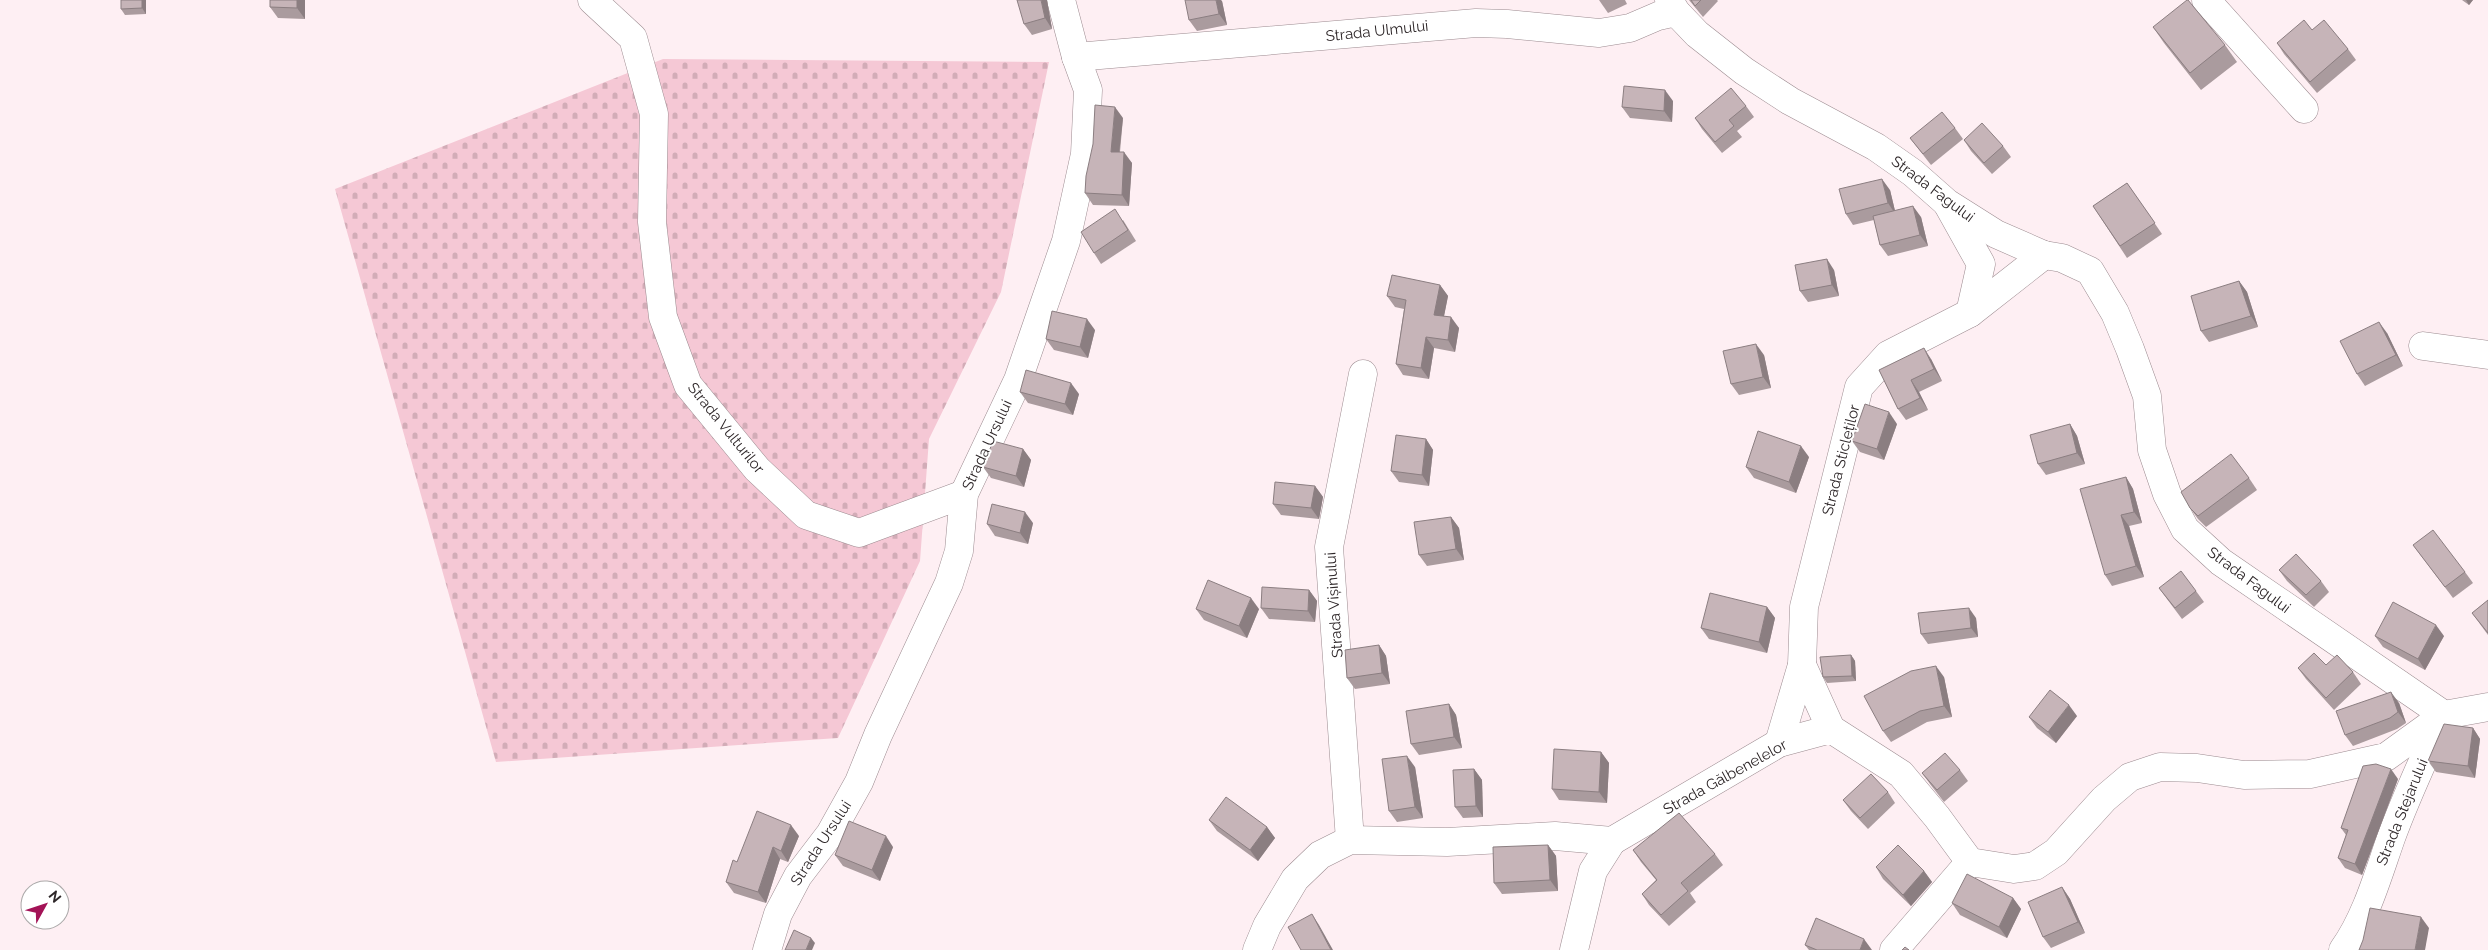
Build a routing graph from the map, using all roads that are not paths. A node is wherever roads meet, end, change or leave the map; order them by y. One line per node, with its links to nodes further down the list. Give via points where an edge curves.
1 (592, 0): 13 (street, Strada Vulturilor, via 633,38 654,114 652,222 663,317 688,385 757,469 806,515 859,533)
2 (1061, 0): 5 (street, Strada Ursului)
3 (2206, 0): 6 (street)
4 (1672, 6): 5 (street, Strada Ulmului, via 1630,28 1599,33 1476,23); 7 (street, Strada Fagului, via 1697,34 1744,71 1790,101 1876,147 1913,173)
5 (1076, 57): 13 (street, Strada Ursului, via 1088,90 1086,145 1066,241 1018,380)
6 (2304, 109)
7 (1946, 203): 8 (street, Strada Fagului, via 1996,234); 9 (street, via 1981,264)
8 (2044, 255): 9 (street, Strada Sticleților); 16 (street, Strada Fagului, via 2062,258 2090,271 2115,313 2148,396 2152,450 2167,494 2185,529 2221,562)
9 (1970, 313): 14 (street, Strada Sticleților, via 1888,355 1859,387 1804,607)
10 (2423, 346): 11 (street)
11 (2488, 356)
12 (1363, 374): 19 (street, Strada Vișinului, via 1329,547)
13 (964, 494): 22 (street, Strada Ursului, via 959,551 949,583 859,782 830,834 794,884 778,914)
14 (1802, 665): 17 (street, Strada Sticleților); 18 (street, Strada Sticleților)
15 (2488, 707): 16 (street)
16 (2444, 715): 21 (street, via 2386,757 2310,774 2244,775 2197,768 2160,767 2130,777 2104,799 2056,852 2035,866 2014,869); 26 (street, Strada Stejarului, via 2411,785 2351,940)
17 (1831, 729): 18 (street, Strada Gălbenelelor); 21 (street, via 1901,774 1938,817)
18 (1779, 743): 20 (street, Strada Gălbenelelor)
19 (1350, 840): 20 (street, via 1447,842 1555,836); 23 (street, via 1320,855 1295,879 1267,926)
20 (1612, 840): 24 (street, via 1593,871)
21 (1970, 862): 25 (street)
22 (767, 950)
23 (1257, 950)
24 (1574, 950)
25 (1894, 950)
26 (2343, 950)

